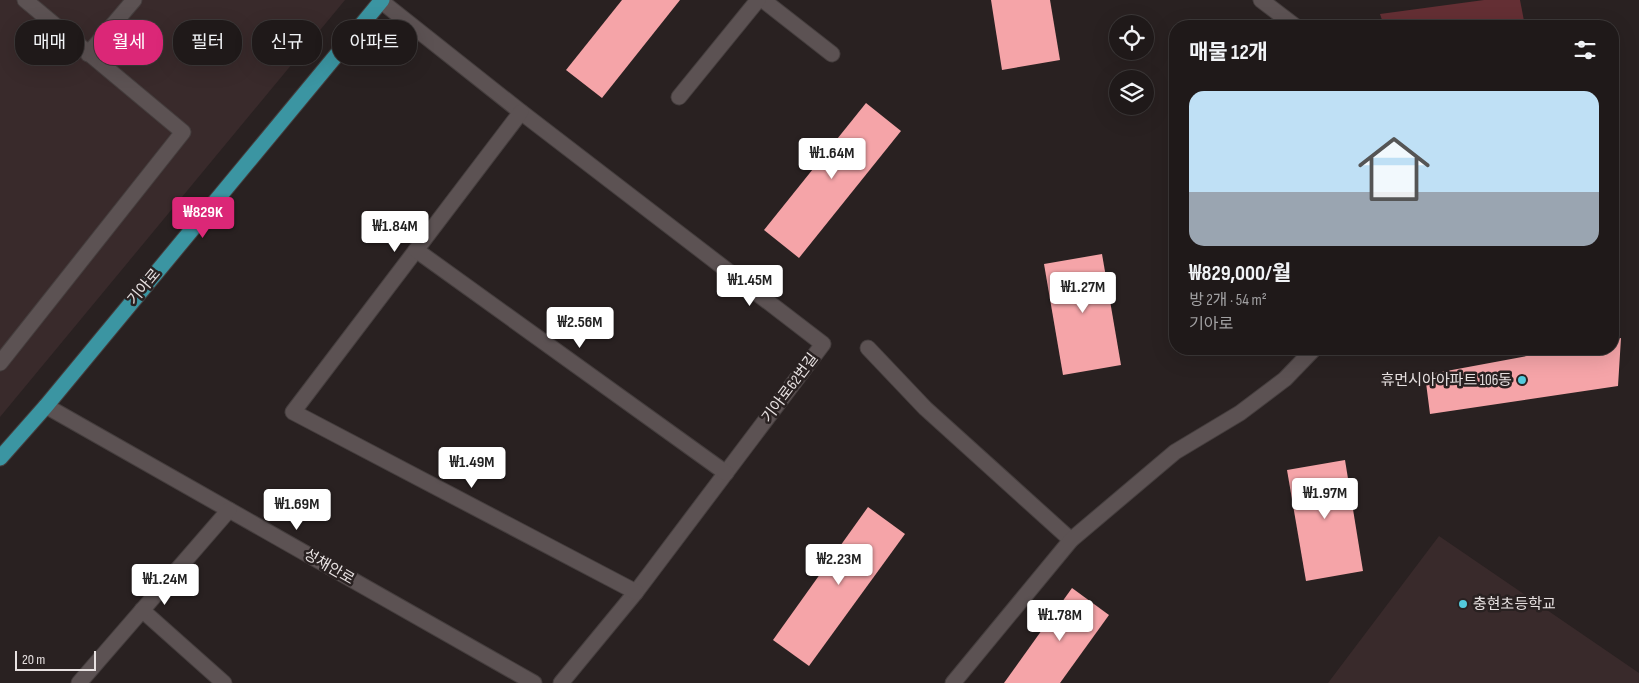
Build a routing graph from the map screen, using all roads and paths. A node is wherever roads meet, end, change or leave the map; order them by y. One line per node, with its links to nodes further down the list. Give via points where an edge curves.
1 (25, 0): 8 (street)
2 (134, 0): 8 (street)
3 (382, 0): 11 (street, 기아로62번길); 16 (main road, 기아로)
4 (758, 0): 10 (street)
5 (763, 0): 9 (street)
6 (1264, 1): 7 (street)
7 (1288, 20)
8 (88, 54): 15 (street, via 183,132)
9 (832, 54)
10 (679, 97)
11 (520, 112): 12 (street); 18 (street, 기아로62번길, via 823,344)
12 (416, 250): 18 (street); 21 (street, via 293,412)
13 (868, 348): 20 (street, via 925,408)
14 (1308, 355): 20 (street, via 1285,379 1240,413 1175,452)
15 (0, 363)
16 (46, 406): 17 (main road, 기아로); 19 (street, 성채안로)
17 (0, 458)
18 (726, 472): 21 (street, 기아로62번길)
19 (229, 510): 22 (street); 25 (street, 성채안로)
20 (1071, 540): 27 (street)
21 (636, 592): 26 (street, 기아로62번길)
22 (142, 610): 23 (street); 24 (street)
23 (79, 683)
24 (224, 683)
25 (534, 683)
26 (560, 683)
27 (953, 683)

